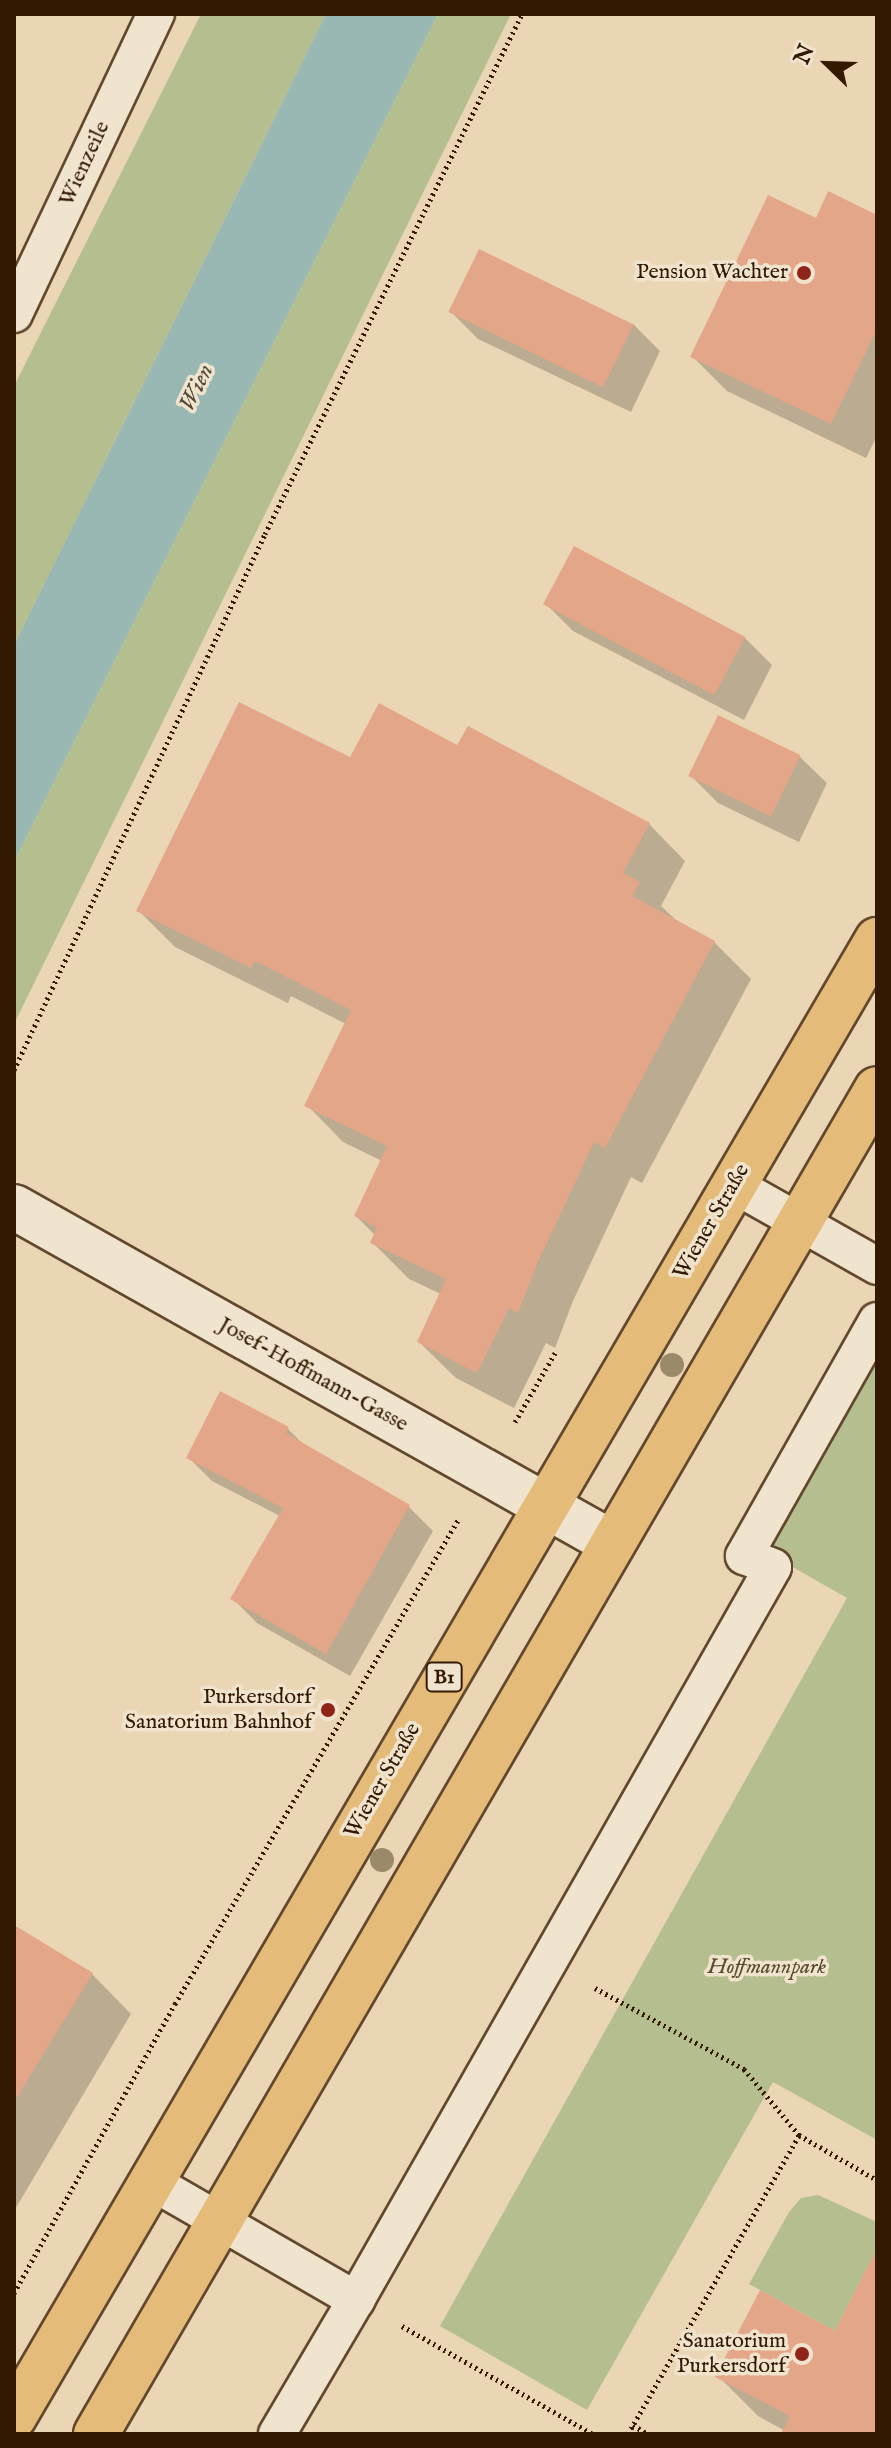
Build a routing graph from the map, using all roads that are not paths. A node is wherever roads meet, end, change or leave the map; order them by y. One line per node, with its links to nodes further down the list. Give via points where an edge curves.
1 (156, 14): 2 (lane, Wienzeile)
2 (14, 314)
3 (877, 940): 5 (main road, Wiener Straße / B1)
4 (877, 1089): 7 (main road)
5 (734, 1185): 7 (lane); 10 (main road, Wiener Straße / B1)
6 (14, 1207): 10 (street, Josef-Hoffmann-Gasse)
7 (798, 1222): 8 (lane); 11 (main road)
8 (877, 1266)
9 (877, 1321): 14 (lane, via 744,1556 773,1567)
10 (547, 1507): 11 (street, Josef-Hoffmann-Gasse); 12 (main road, Wiener Straße / B1, via 400,1750)
11 (612, 1543): 13 (main road)
12 (152, 2182): 13 (lane); 15 (main road, Wiener Straße / B1)
13 (218, 2221): 14 (lane); 16 (main road)
14 (356, 2300): 17 (lane)
15 (14, 2417)
16 (96, 2434)
17 (277, 2434)

